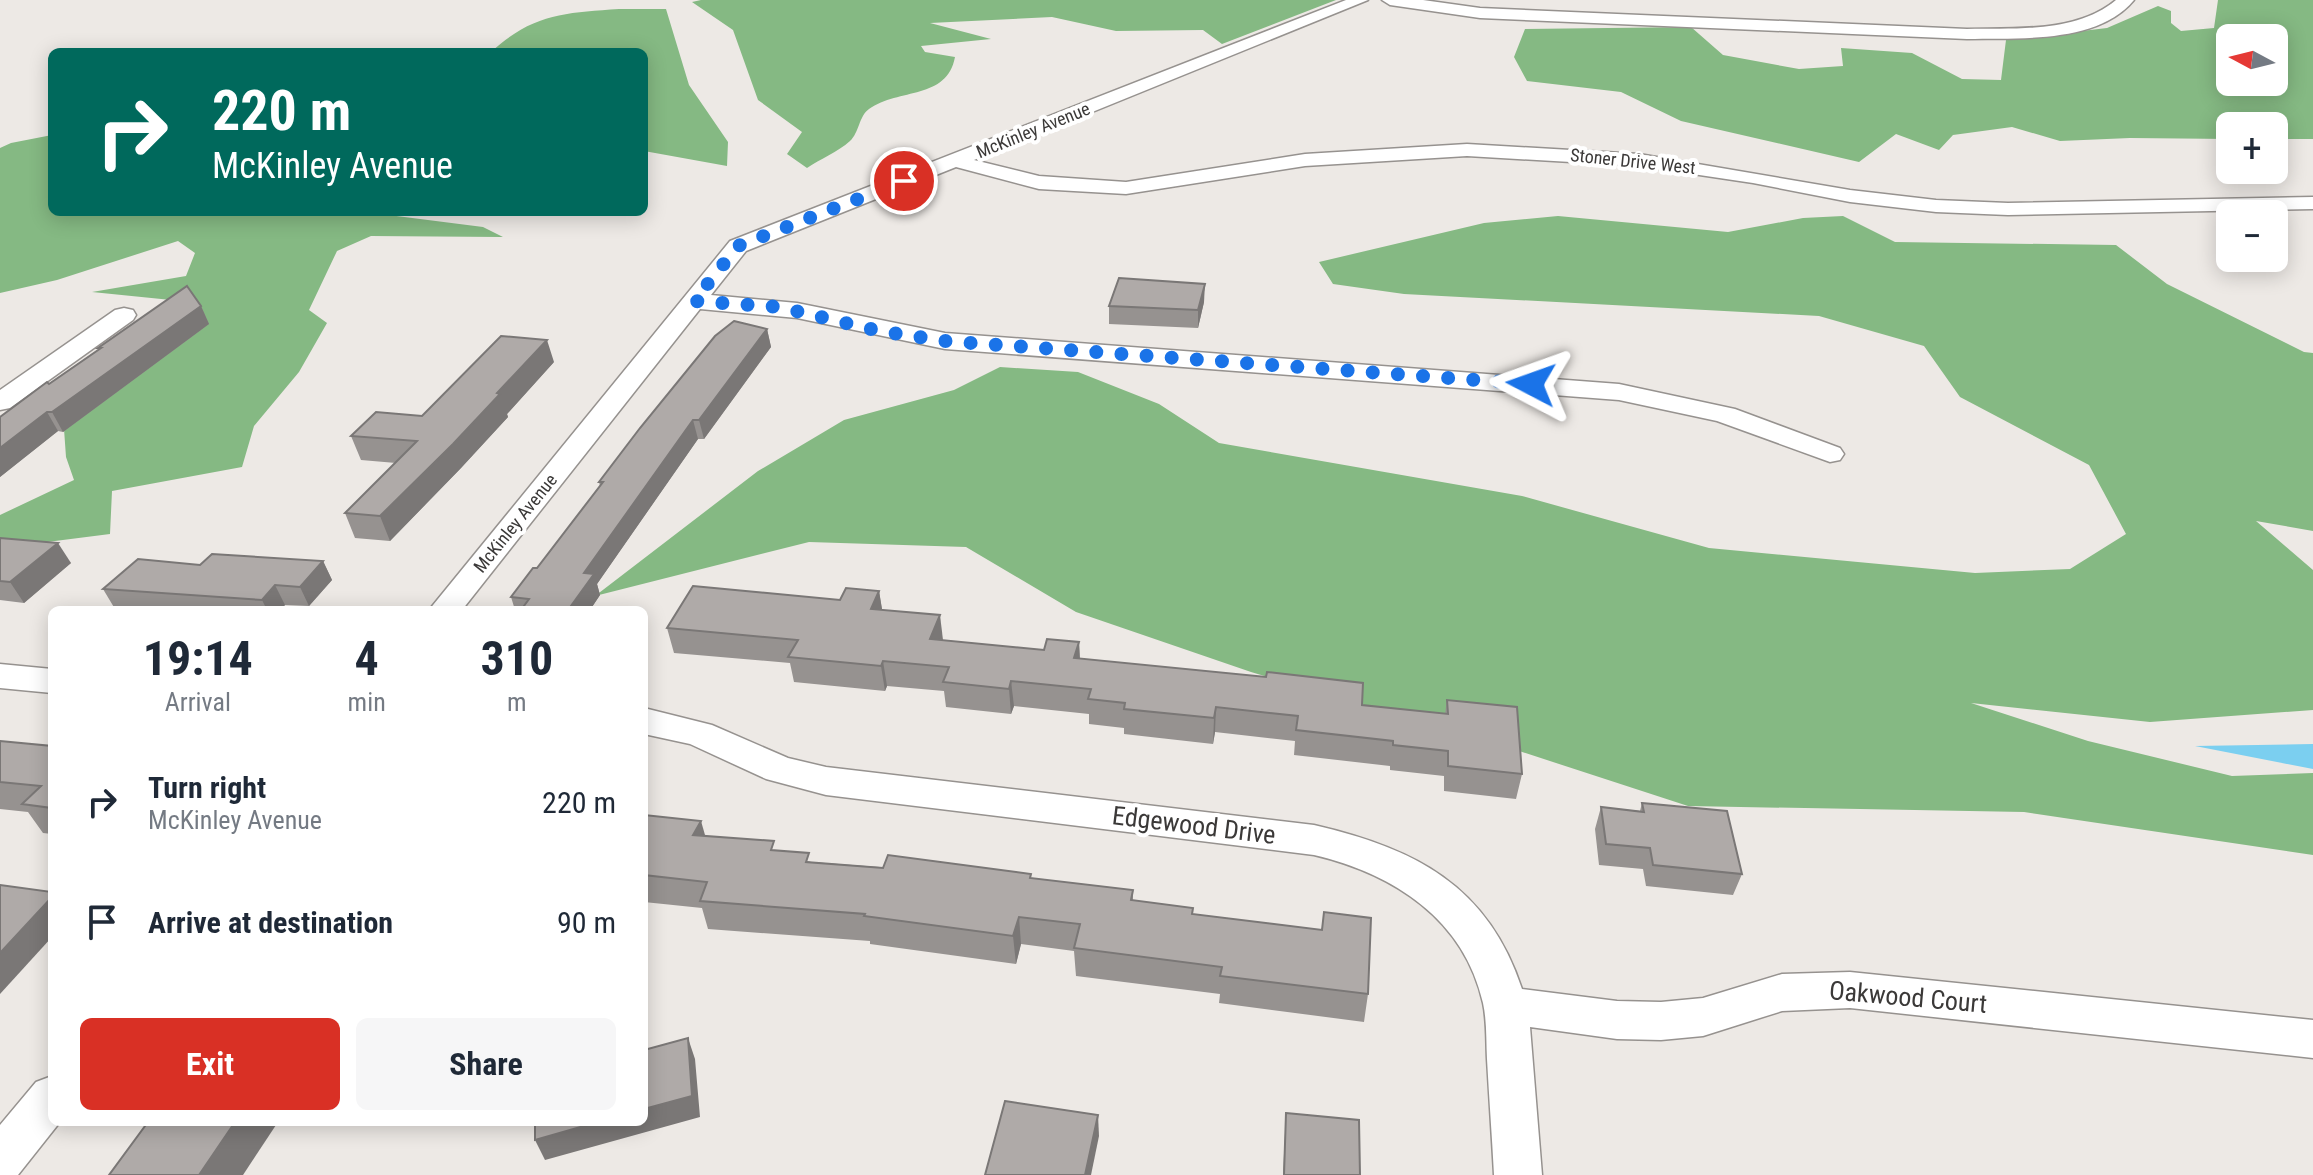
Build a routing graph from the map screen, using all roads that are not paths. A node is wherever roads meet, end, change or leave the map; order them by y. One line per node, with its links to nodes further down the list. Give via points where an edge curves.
1 (1360, 0): 4 (street, McKinley Avenue)
2 (1390, 0): 3 (street, via 1480,13 1967,34 2072,25 2102,17)
3 (2126, 0)
4 (955, 160): 7 (street, Stoner Drive West, via 1024,182 1092,188 1157,185 1358,154 1526,151 1697,167 1936,206); 10 (street, McKinley Avenue, via 738,246)
5 (2313, 203): 6 (street, Stoner Drive West)
6 (2288, 204)
7 (2216, 205)
8 (2288, 210): 9 (street)
9 (2313, 226)
10 (694, 301): 13 (street, via 779,307 945,341 1619,392 1725,415); 14 (street, McKinley Avenue)
11 (124, 315): 12 (street)
12 (0, 402)
13 (1830, 454)
14 (448, 606)
15 (0, 676): 16 (street)
16 (48, 681)
17 (648, 722): 18 (street, Edgewood Drive, via 699,734 779,769 826,781 1350,847 1413,875 1459,911 1484,945)
18 (1506, 1006): 19 (street, Oakwood Court, via 1684,1020 1804,989 1850,990); 22 (street, Edgewood Drive)
19 (2313, 1039)
20 (48, 1102): 21 (street)
21 (0, 1161)
22 (1518, 1175)

